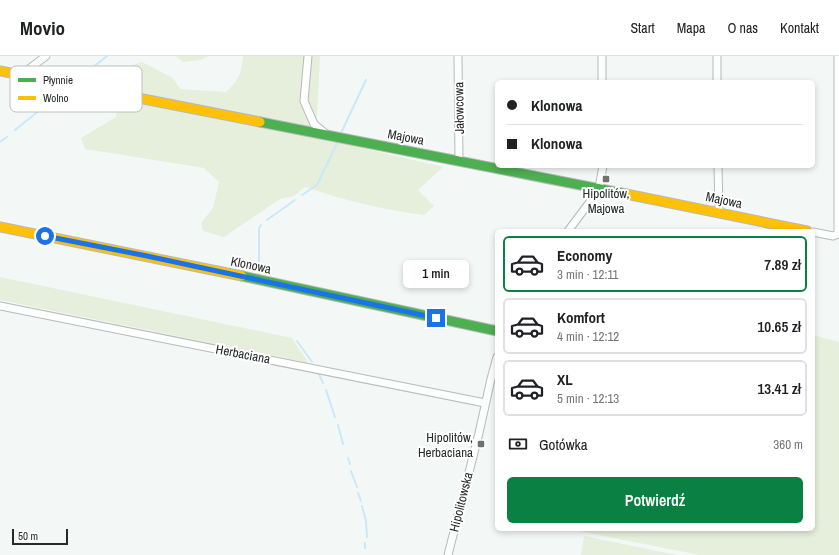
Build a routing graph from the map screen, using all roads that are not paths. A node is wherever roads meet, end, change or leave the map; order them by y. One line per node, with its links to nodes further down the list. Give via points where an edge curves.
1 (46, 56): 7 (street)
2 (308, 56): 13 (street, via 304,101 314,124)
3 (458, 56): 14 (street, Jałowcowa)
4 (602, 56): 10 (street)
5 (717, 56): 11 (street)
6 (838, 56): 25 (street)
7 (32, 66)
8 (0, 71): 9 (street, Majowa)
9 (10, 73)
10 (602, 80)
11 (717, 80)
12 (142, 99): 13 (street, Majowa)
13 (327, 136): 14 (street, Majowa)
14 (459, 161): 15 (street, Majowa)
15 (495, 168)
16 (495, 168): 19 (street, Majowa)
17 (603, 168): 19 (street)
18 (718, 168): 20 (street)
19 (599, 188): 20 (street, Majowa); 22 (street)
20 (719, 212): 23 (street, Majowa)
21 (0, 227): 27 (street, Klonowa)
22 (570, 229)
23 (798, 229)
24 (815, 232): 25 (street, via 833,236)
25 (839, 234)
26 (0, 306): 29 (street, Herbaciana)
27 (495, 331)
28 (495, 365): 29 (street, Hipolitowska)
29 (486, 403): 30 (street, Hipolitowska)
30 (448, 555)

